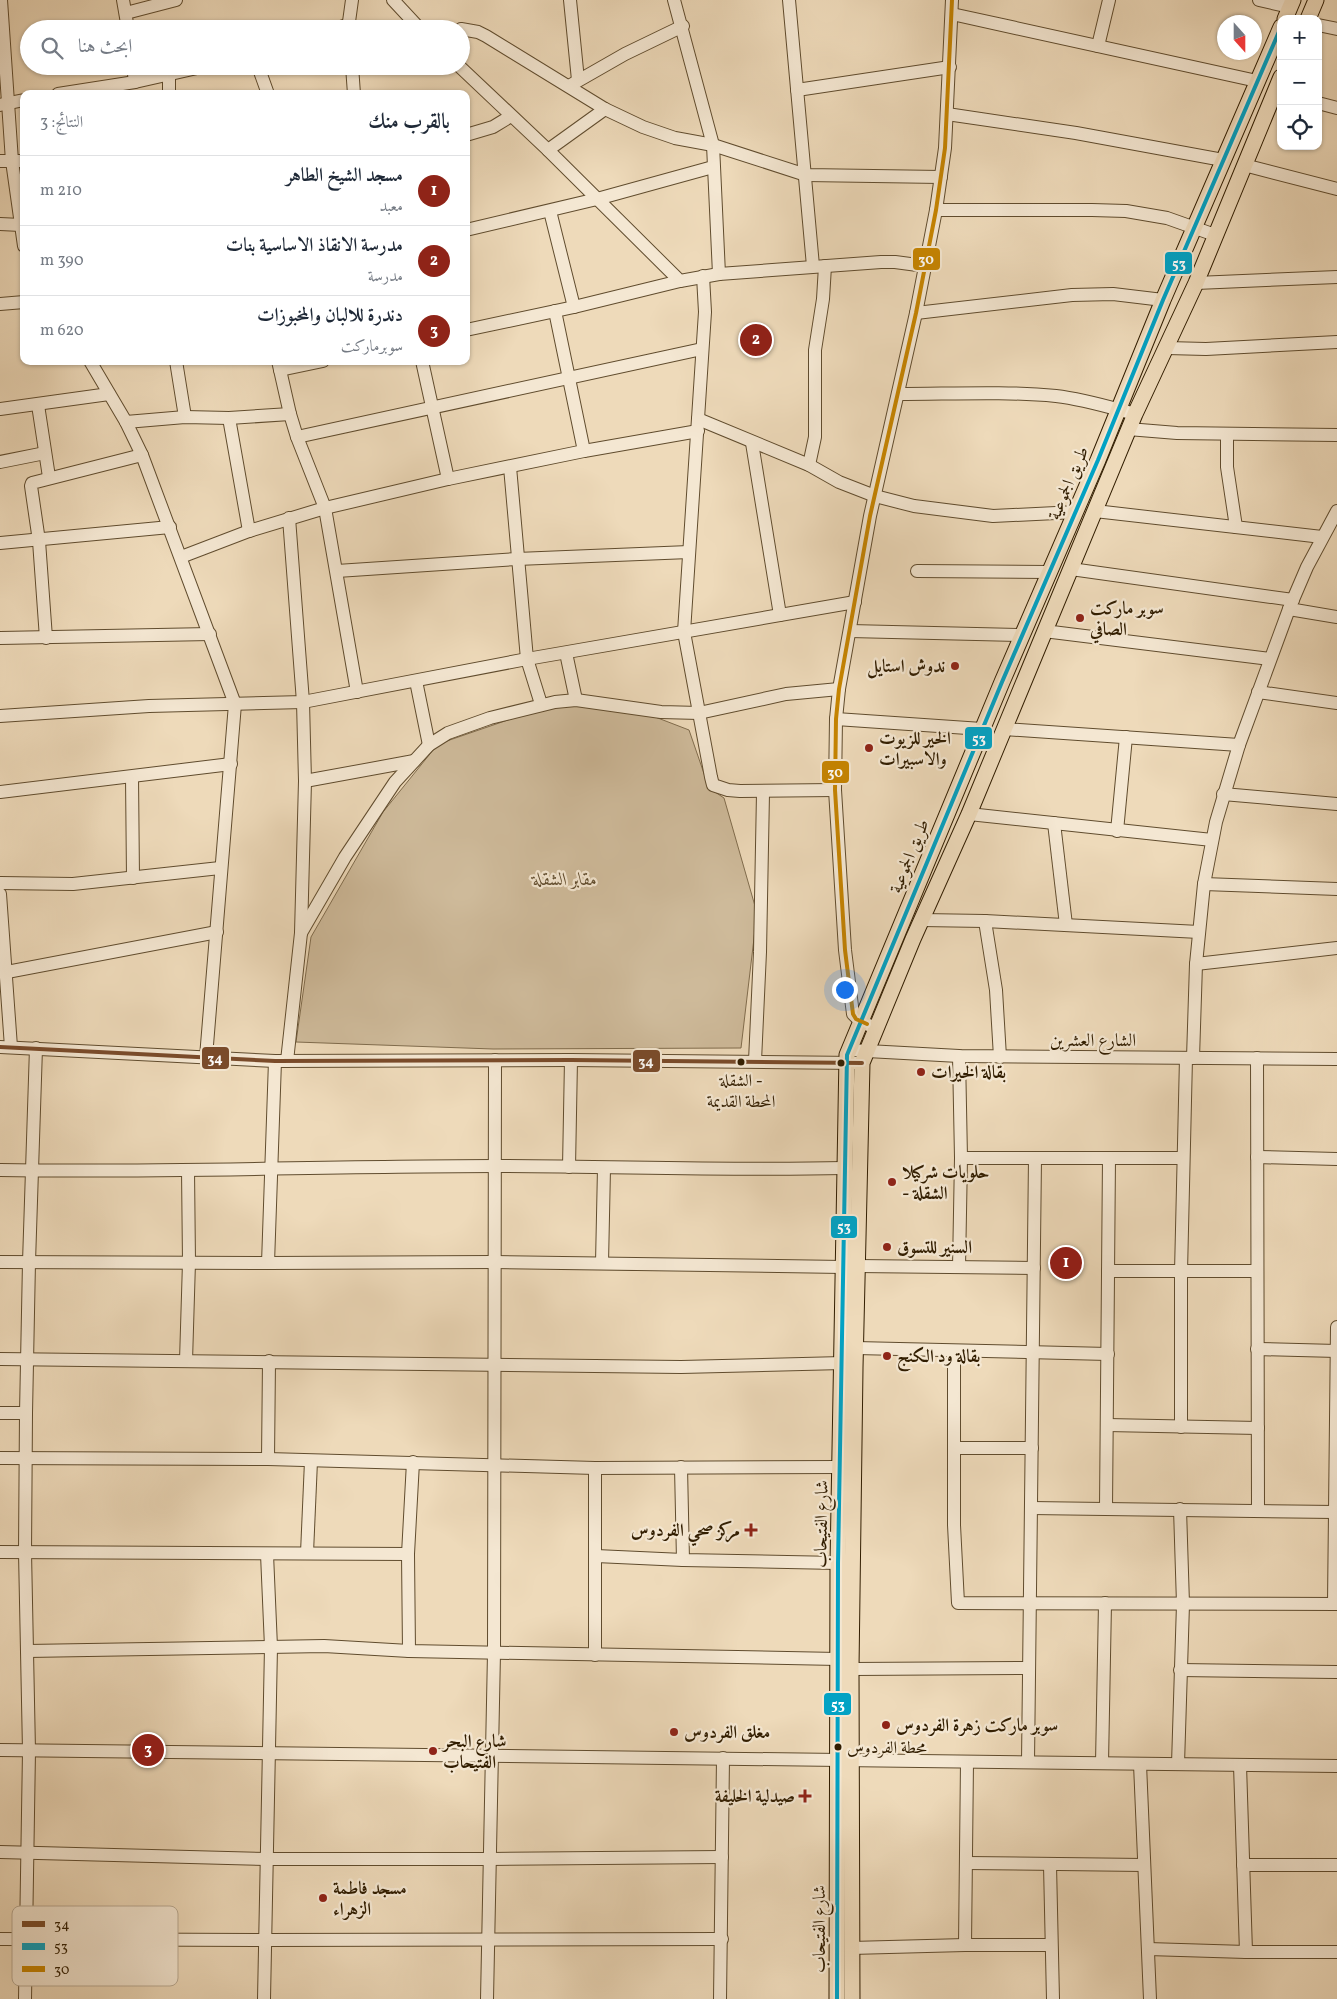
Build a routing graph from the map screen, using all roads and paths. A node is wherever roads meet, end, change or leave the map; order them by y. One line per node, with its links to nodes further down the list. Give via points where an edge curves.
1 (1, 0): 43 (street)
2 (123, 0): 14 (street)
3 (176, 0): 14 (street)
4 (352, 0): 18 (street)
5 (393, 0): 19 (street)
6 (570, 0): 35 (street)
7 (674, 0): 20 (street)
8 (789, 0): 40 (street)
9 (952, 0): 15 (street)
10 (1109, 0): 25 (street)
11 (1259, 0): 13 (street)
12 (1316, 0): 16 (main road)
13 (1289, 9)
14 (126, 13): 17 (street)
15 (952, 14): 25 (street); 26 (street)
16 (1310, 15)
17 (127, 20)
18 (346, 20)
19 (412, 20)
20 (683, 26): 35 (street); 50 (street)
21 (1322, 26): 22 (street)
22 (1337, 29)
23 (470, 31): 35 (street)
24 (1277, 36): 33 (main road, طريق الجموعية)
25 (1098, 46): 33 (street)
26 (950, 67): 40 (street); 47 (street)
27 (134, 75): 34 (street)
28 (165, 75): 34 (street)
29 (169, 75): 37 (street)
30 (261, 75): 38 (street)
31 (353, 75): 39 (street)
32 (468, 75): 48 (street)
33 (1258, 81): 52 (main road, طريق الجموعية)
34 (135, 82): 36 (street)
35 (573, 83): 46 (street)
36 (84, 90)
37 (169, 90)
38 (267, 90)
39 (354, 90)
40 (797, 90): 56 (street)
41 (1277, 94): 54 (main road, طريق الجموعية)
42 (20, 101): 43 (street)
43 (4, 104): 53 (street)
44 (1322, 104): 45 (street)
45 (1337, 108)
46 (605, 109): 50 (street, via 643,128); 51 (street)
47 (948, 114): 52 (street); 57 (street)
48 (511, 116): 49 (street, via 493,127); 51 (street)
49 (470, 134)
50 (713, 145): 55 (street); 56 (street)
51 (548, 150): 59 (street)
52 (1223, 160): 65 (main road, طريق الجموعية)
53 (12, 161): 62 (street)
54 (1244, 165): 58 (street); 67 (main road, طريق الجموعية)
55 (713, 167): 59 (street); 70 (street)
56 (806, 175): 57 (street); 68 (street)
57 (941, 177): 61 (street)
58 (1337, 189)
59 (597, 199): 60 (street); 73 (street)
60 (550, 210): 66 (street); 78 (street)
61 (936, 210): 65 (street, via 1126,212 1167,218); 69 (street)
62 (20, 218)
63 (0, 224): 64 (street)
64 (20, 225)
65 (1195, 228): 67 (street); 75 (main road, طريق الجموعية)
66 (470, 229)
67 (1215, 235): 74 (main road, طريق الجموعية)
68 (819, 266): 69 (street, via 895,262); 70 (street); 111 (street, via 823,299 815,350 815,437)
69 (925, 266): 80 (street)
70 (719, 274): 71 (street)
71 (703, 276): 73 (street); 84 (street)
72 (1337, 277): 74 (street)
73 (680, 280): 78 (street)
74 (1196, 283): 83 (main road, طريق الجموعية)
75 (1163, 300): 80 (street, via 1113,294 1072,295); 95 (main road, طريق الجموعية)
76 (20, 302): 77 (street)
77 (0, 304)
78 (574, 307): 79 (street)
79 (555, 311): 81 (street); 89 (street)
80 (916, 314): 91 (street)
81 (470, 328)
82 (1337, 342): 83 (street)
83 (1167, 348): 97 (main road, طريق الجموعية)
84 (702, 349): 89 (street); 101 (street)
85 (92, 365): 90 (street)
86 (177, 365): 98 (street)
87 (423, 365): 93 (street)
88 (279, 366): 96 (street)
89 (570, 378): 93 (street); 107 (street)
90 (109, 394): 92 (street); 100 (street)
91 (898, 394): 95 (street, via 1035,394 1082,400); 115 (street)
92 (38, 405): 94 (street); 108 (street)
93 (431, 408): 105 (street); 114 (street)
94 (0, 409)
95 (1119, 410): 97 (street); 118 (main road, طريق الجموعية)
96 (290, 414): 99 (street); 105 (street)
97 (1135, 414): 102 (main road, طريق الجموعية)
98 (184, 416): 99 (street); 100 (street)
99 (229, 418): 123 (street)
100 (126, 422): 109 (street)
101 (698, 425): 106 (street); 107 (street); 127 (street)
102 (1128, 429): 103 (street); 117 (main road, طريق الجموعية)
103 (1227, 435): 104 (street); 122 (street, via 1227,467)
104 (1337, 436)
105 (297, 437): 116 (street)
106 (752, 443): 111 (street); 136 (street)
107 (584, 451): 112 (street)
108 (45, 452): 110 (street); 113 (street)
109 (142, 454): 113 (street); 121 (street)
110 (0, 462)
111 (809, 465): 115 (street, via 838,482)
112 (510, 467): 114 (street); 129 (street)
113 (49, 477): 125 (street, via 35,481 31,486)
114 (448, 479): 116 (street)
115 (875, 496): 118 (street, via 914,506 994,516); 134 (street)
116 (326, 508): 120 (street); 131 (street)
117 (1095, 511): 122 (street); 130 (main road, طريق الجموعية)
118 (1076, 512): 133 (main road, طريق الجموعية)
119 (1335, 517): 124 (street)
120 (290, 518): 123 (street); 153 (street)
121 (170, 527): 125 (street); 128 (street)
122 (1236, 527): 124 (street)
123 (249, 531): 128 (street)
124 (1322, 538): 135 (street)
125 (39, 541): 126 (street); 144 (street)
126 (0, 543)
127 (689, 552): 129 (street); 140 (street)
128 (181, 557): 141 (street)
129 (517, 559): 131 (street); 146 (street)
130 (1071, 569): 135 (street); 139 (main road, طريق الجموعية)
131 (337, 571): 150 (street)
132 (917, 571): 133 (street)
133 (1050, 572): 142 (main road, طريق الجموعية)
134 (854, 602): 136 (street); 138 (street)
135 (1291, 604): 137 (street); 147 (street)
136 (780, 615): 140 (street)
137 (1337, 617)
138 (850, 631): 142 (street); 149 (street)
139 (1044, 631): 147 (street); 160 (main road, طريق الجموعية)
140 (684, 632): 145 (street); 157 (street)
141 (210, 634): 144 (street); 155 (street)
142 (1023, 635): 161 (main road, طريق الجموعية)
143 (0, 638): 144 (street)
144 (46, 638)
145 (566, 653): 146 (street); 152 (street)
146 (527, 659): 148 (street); 156 (street)
147 (1270, 660): 151 (street)
148 (416, 681): 150 (street); 163 (street)
149 (839, 689): 157 (street, via 786,694); 159 (street)
150 (357, 692): 153 (street)
151 (1258, 692): 154 (street); 164 (street)
152 (576, 700): 156 (street); 157 (street, via 661,712)
153 (303, 702): 155 (street); 168 (street)
154 (1337, 703)
155 (235, 704): 158 (street); 166 (street)
156 (541, 704): 163 (street, via 448,733)
157 (699, 713): 171 (street, via 714,785 728,790)
158 (0, 716)
159 (836, 719): 161 (street); 169 (street)
160 (1004, 728): 162 (street); 174 (main road, طريق الجموعية)
161 (982, 729): 194 (main road, طريق الجموعية)
162 (1126, 738): 164 (street); 176 (street)
163 (430, 745): 165 (street)
164 (1239, 745): 172 (street)
165 (414, 761): 168 (street); 189 (street, via 395,782 346,857)
166 (231, 764): 167 (street); 178 (street)
167 (132, 777): 170 (street); 179 (street)
168 (305, 781): 189 (street)
169 (836, 790): 171 (street); 194 (street, via 845,950 853,1014)
170 (0, 792)
171 (763, 792): 209 (street)
172 (1223, 794): 173 (street); 177 (street)
173 (1337, 804)
174 (969, 814): 175 (street); 184 (main road, طريق الجموعية)
175 (1054, 823): 176 (street); 186 (street)
176 (1117, 831): 177 (street)
177 (1212, 840): 181 (street)
178 (220, 868): 179 (street); 187 (street)
179 (133, 878): 180 (street, via 73,884)
180 (0, 883)
181 (1204, 884): 182 (street); 188 (street)
182 (1337, 889)
183 (0, 894): 190 (street)
184 (922, 920): 185 (street); 195 (main road, طريق الجموعية)
185 (985, 921): 186 (street); 202 (street, via 996,990)
186 (1066, 925): 188 (street)
187 (216, 932): 193 (street); 200 (street)
188 (1199, 932): 192 (street)
189 (301, 934): 208 (street)
190 (2, 940): 193 (street)
191 (1337, 948): 192 (street)
192 (1196, 964): 203 (street)
193 (7, 972): 196 (street)
194 (860, 1021): 195 (street); 198 (main road, شارع الفتيحاب)
195 (876, 1028): 201 (main road, طريق الجموعية)
196 (6, 1047): 197 (street, الشارع العشرين)
197 (36, 1048): 200 (street, الشارع العشرين); 221 (street)
198 (847, 1056): 201 (street, الشارع العشرين); 209 (street, الشارع العشرين); 219 (main road, شارع الفتيحاب)
199 (959, 1056): 201 (street, الشارع العشرين); 202 (street, الشارع العشرين); 211 (street)
200 (206, 1057): 208 (street, الشارع العشرين)
201 (864, 1057): 230 (main road, شارع الفتيحاب)
202 (1000, 1057): 203 (street, الشارع العشرين)
203 (1190, 1058): 204 (street, الشارع العشرين); 214 (street)
204 (1257, 1058): 205 (street, الشارع العشرين); 210 (street)
205 (1337, 1059)
206 (495, 1060): 207 (street, الشارع العشرين); 208 (street, الشارع العشرين); 216 (street)
207 (571, 1060): 209 (street, الشارع العشرين); 217 (street)
208 (281, 1061): 223 (street)
209 (755, 1061)
210 (1257, 1157): 215 (street); 234 (street)
211 (961, 1158): 212 (street); 231 (street)
212 (1035, 1158): 213 (street); 232 (street)
213 (1109, 1158): 214 (street); 233 (street)
214 (1182, 1158): 235 (street)
215 (1337, 1159)
216 (495, 1166): 217 (street); 223 (street); 227 (street)
217 (569, 1167): 218 (street)
218 (604, 1168): 219 (street); 229 (street)
219 (844, 1168): 230 (main road, شارع الفتيحاب)
220 (0, 1170): 221 (street)
221 (32, 1170): 222 (street); 225 (street)
222 (188, 1170): 223 (street); 226 (street)
223 (272, 1170): 228 (street)
224 (0, 1262): 225 (street)
225 (29, 1262): 226 (street); 244 (street)
226 (189, 1262): 228 (street); 245 (street)
227 (494, 1262): 228 (street); 229 (street); 248 (street)
228 (268, 1263)
229 (602, 1263): 230 (street)
230 (850, 1266): 231 (street); 237 (main road, شارع الفتيحاب); 247 (main road, شارع الفتيحاب)
231 (959, 1267): 232 (street)
232 (1034, 1268): 241 (street)
233 (1108, 1271): 235 (street); 242 (street)
234 (1257, 1271): 235 (street); 238 (street)
235 (1181, 1272): 252 (street)
236 (1337, 1327): 240 (street)
237 (856, 1348): 239 (street); 289 (main road, شارع الفتيحاب)
238 (1257, 1349): 240 (street); 253 (street)
239 (954, 1351): 241 (street); 254 (street)
240 (1337, 1351): 269 (street)
241 (1033, 1352): 242 (street); 255 (street)
242 (1108, 1354): 251 (street)
243 (0, 1359): 244 (street)
244 (28, 1359): 245 (street); 250 (street)
245 (186, 1361): 246 (street)
246 (269, 1361): 248 (street); 258 (street)
247 (843, 1363): 248 (street, via 681,1367); 263 (main road, شارع الفتيحاب)
248 (495, 1365): 261 (street)
249 (0, 1413): 250 (street)
250 (26, 1413): 257 (street)
251 (1107, 1425): 252 (street); 266 (street)
252 (1181, 1427): 253 (street)
253 (1258, 1428): 268 (street)
254 (955, 1448): 255 (street); 278 (street, via 958,1603)
255 (1032, 1448): 265 (street)
256 (0, 1458): 257 (street)
257 (26, 1458): 258 (street); 271 (street)
258 (268, 1459): 259 (street)
259 (311, 1461): 260 (street); 272 (street)
260 (413, 1462): 261 (street); 274 (street)
261 (494, 1465): 264 (street); 285 (street)
262 (681, 1467): 263 (street); 264 (street); 276 (street)
263 (840, 1467): 277 (main road, شارع الفتيحاب)
264 (595, 1468): 275 (street)
265 (1031, 1508): 266 (street); 278 (street)
266 (1106, 1508): 267 (street)
267 (1180, 1509): 268 (street); 280 (street)
268 (1258, 1510): 269 (street)
269 (1335, 1512): 281 (street)
270 (0, 1552): 271 (street)
271 (25, 1552): 273 (street); 283 (street)
272 (307, 1553): 273 (street); 274 (street)
273 (267, 1554): 282 (street)
274 (408, 1554): 284 (street)
275 (596, 1556): 276 (street); 286 (street)
276 (683, 1560): 277 (street)
277 (838, 1563): 287 (main road, شارع الفتيحاب)
278 (1030, 1603): 279 (street); 288 (street)
279 (1105, 1603): 280 (street); 300 (street)
280 (1183, 1604): 281 (street); 290 (street)
281 (1336, 1604)
282 (271, 1648): 283 (street); 284 (street, via 324,1646); 294 (street)
283 (27, 1651): 293 (street)
284 (409, 1651): 285 (street)
285 (494, 1653): 286 (street); 295 (street)
286 (595, 1655): 287 (street)
287 (838, 1659): 297 (main road, شارع الفتيحاب)
288 (1029, 1668): 289 (street); 299 (street)
289 (851, 1669): 297 (main road, شارع الفتيحاب)
290 (1180, 1670): 291 (street); 302 (street)
291 (1337, 1672)
292 (0, 1750): 293 (street)
293 (29, 1751): 294 (street); 306 (street)
294 (269, 1753): 295 (street); 308 (street)
295 (491, 1756): 296 (street); 309 (street)
296 (723, 1758): 297 (street); 307 (street)
297 (844, 1761): 298 (street); 322 (main road, شارع الفتيحاب); 331 (main road, شارع الفتيحاب)
298 (967, 1762): 299 (street); 310 (street)
299 (1028, 1762): 300 (street)
300 (1102, 1763): 301 (street)
301 (1140, 1764): 302 (street); 312 (street)
302 (1178, 1764): 303 (street)
303 (1240, 1765): 304 (street); 313 (street)
304 (1337, 1766)
305 (0, 1852): 306 (street)
306 (28, 1852): 308 (street); 315 (street)
307 (722, 1857): 309 (street); 317 (street)
308 (267, 1859): 309 (street); 319 (street)
309 (490, 1859): 316 (street)
310 (967, 1862): 311 (street); 320 (street)
311 (1050, 1865): 312 (street); 321 (street)
312 (1144, 1865): 323 (street)
313 (1243, 1865): 314 (street); 324 (street)
314 (1337, 1866)
315 (27, 1906)
316 (489, 1939): 317 (street); 319 (street); 329 (street)
317 (722, 1939): 330 (street)
318 (178, 1940): 319 (street)
319 (265, 1940): 328 (street)
320 (965, 1944): 321 (street); 322 (street)
321 (1051, 1945): 333 (street)
322 (851, 1948): 332 (main road, شارع الفتيحاب)
323 (1148, 1949): 324 (street); 334 (street)
324 (1246, 1952): 325 (street)
325 (1337, 1952)
326 (25, 1986): 327 (street)
327 (25, 1999)
328 (264, 1999)
329 (487, 1999)
330 (720, 1999)
331 (837, 1999)
332 (852, 1999)
333 (1053, 1999)
334 (1150, 1999)

